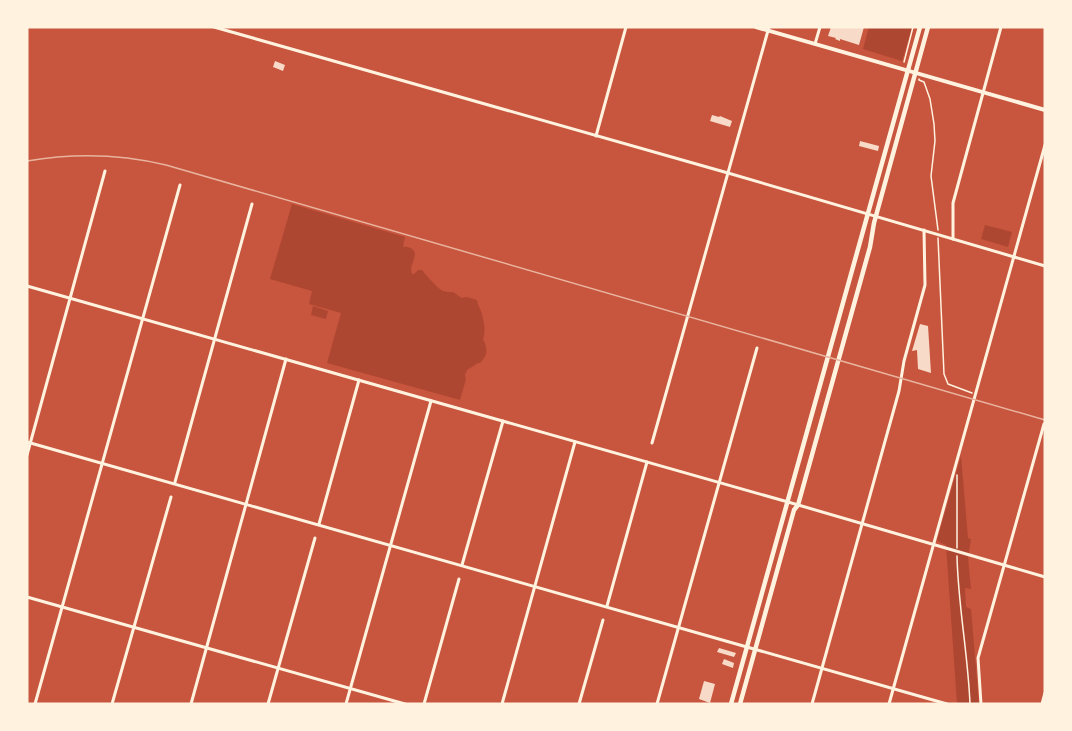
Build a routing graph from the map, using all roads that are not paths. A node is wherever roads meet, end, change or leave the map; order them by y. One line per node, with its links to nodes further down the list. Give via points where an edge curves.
1 (214, 27): 14 (street)
2 (626, 27): 14 (street)
3 (756, 27): 8 (street)
4 (820, 27): 9 (street)
5 (920, 27): 10 (main road)
6 (928, 27): 11 (main road)
7 (1001, 27): 12 (street)
8 (768, 29): 9 (street); 17 (street)
9 (815, 44): 10 (street)
10 (908, 70): 11 (street); 20 (main road)
11 (915, 73): 12 (street); 21 (main road)
12 (983, 92): 13 (street); 23 (street, via 953,202)
13 (1045, 110)
14 (596, 136): 17 (street)
15 (1045, 145): 24 (street)
16 (105, 171): 27 (street)
17 (728, 173): 20 (street); 38 (street)
18 (180, 184): 28 (street)
19 (252, 204): 29 (street)
20 (868, 214): 21 (street); 45 (main road)
21 (875, 216): 22 (street); 47 (main road)
22 (924, 230): 23 (street); 49 (street, via 925,285)
23 (953, 239): 24 (street)
24 (1014, 256): 25 (street); 51 (street)
25 (1045, 266)
26 (27, 286): 27 (street)
27 (70, 298): 28 (street); 36 (street)
28 (143, 318): 29 (street); 41 (street)
29 (215, 339): 31 (street); 42 (street)
30 (757, 348): 43 (street)
31 (286, 359): 32 (street); 46 (street)
32 (359, 380): 33 (street); 48 (street)
33 (431, 401): 34 (street); 52 (street)
34 (503, 421): 37 (street); 53 (street)
35 (1044, 424): 54 (street)
36 (29, 442): 39 (street); 41 (street)
37 (575, 442): 40 (street); 57 (street)
38 (652, 443)
39 (27, 454)
40 (647, 462): 43 (street); 59 (street)
41 (102, 463): 42 (street); 60 (street)
42 (174, 483): 46 (street)
43 (720, 483): 45 (street); 63 (street)
44 (171, 497): 62 (street)
45 (788, 502): 47 (street); 64 (main road)
46 (246, 504): 48 (street); 65 (street)
47 (798, 505): 49 (street); 66 (main road)
48 (318, 524): 52 (street)
49 (862, 524): 51 (street); 68 (street)
50 (315, 538): 67 (street)
51 (933, 544): 54 (street); 70 (street)
52 (390, 545): 53 (street); 69 (street)
53 (462, 565): 57 (street)
54 (1004, 565): 55 (street); 87 (street, via 978,658)
55 (1045, 577)
56 (459, 579): 78 (street)
57 (535, 586): 59 (street); 79 (street)
58 (27, 597): 60 (street)
59 (607, 606): 63 (street)
60 (62, 607): 62 (street); 72 (street)
61 (603, 620): 80 (street)
62 (134, 627): 65 (street); 73 (street)
63 (679, 627): 64 (street); 81 (street)
64 (747, 646): 66 (street); 82 (main road)
65 (206, 648): 67 (street); 74 (street)
66 (755, 648): 68 (street); 83 (main road)
67 (278, 668): 69 (street); 75 (street)
68 (822, 668): 70 (street); 84 (street)
69 (351, 688): 76 (street); 77 (street)
70 (893, 688): 85 (street); 86 (street)
71 (1045, 693): 88 (street)
72 (35, 704)
73 (112, 704)
74 (191, 704)
75 (268, 704)
76 (346, 704)
77 (405, 704)
78 (424, 704)
79 (502, 704)
80 (579, 704)
81 (657, 704)
82 (731, 704)
83 (740, 704)
84 (812, 704)
85 (888, 704)
86 (947, 704)
87 (981, 704)
88 (1042, 704)

